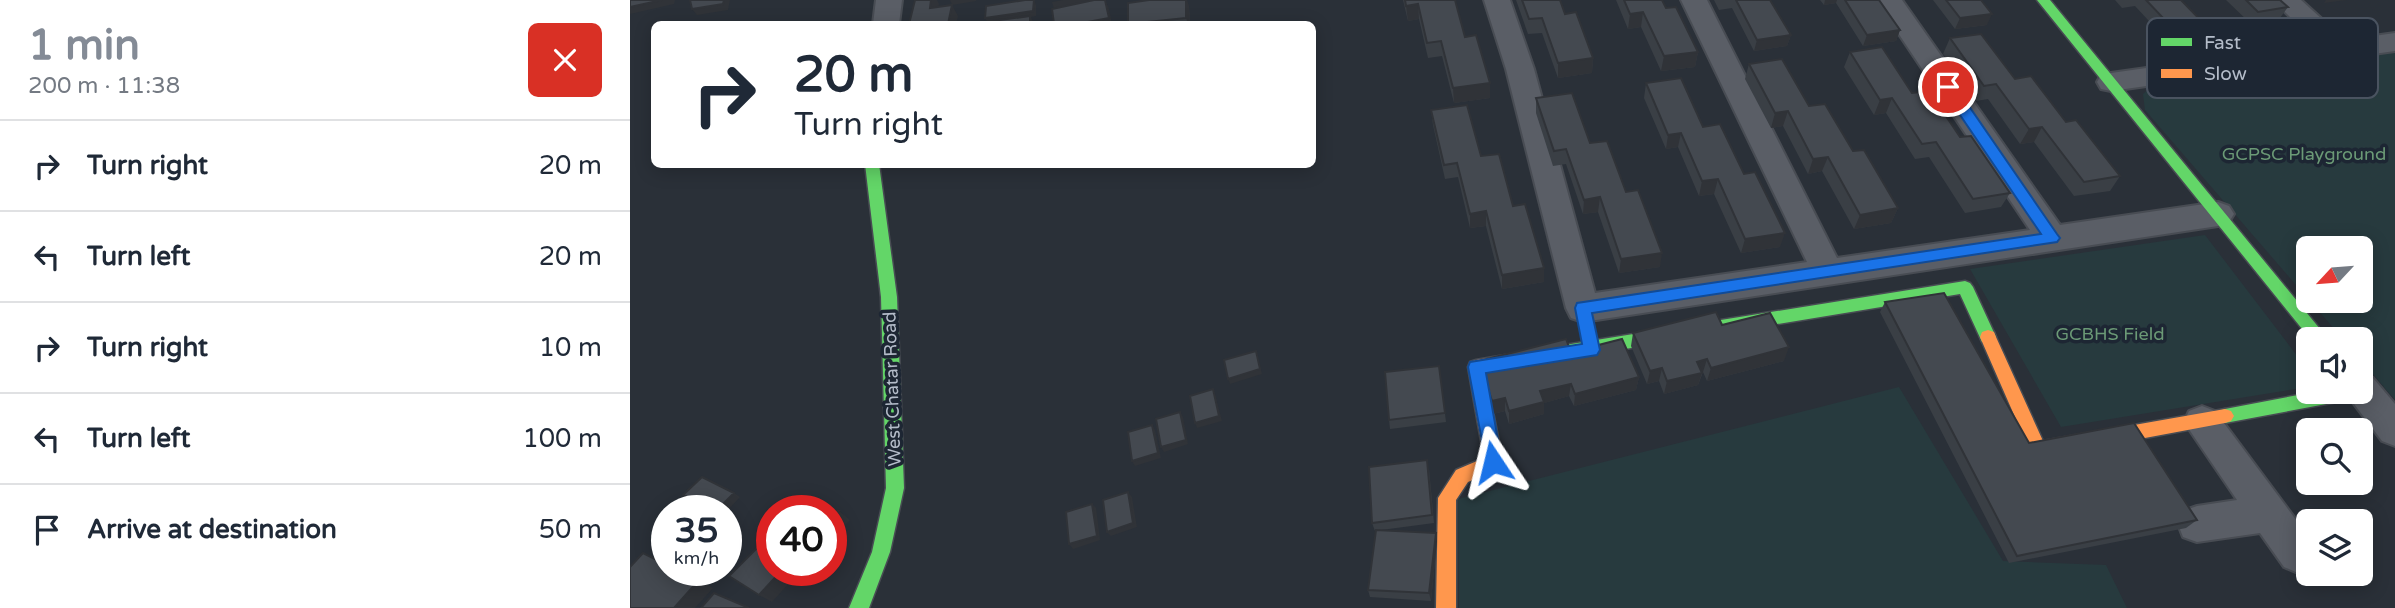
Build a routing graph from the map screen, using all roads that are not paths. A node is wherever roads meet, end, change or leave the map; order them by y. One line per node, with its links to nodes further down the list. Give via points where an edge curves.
1 (890, 0): 8 (street)
2 (1497, 0): 15 (street, via 1520,69)
3 (1694, 0): 14 (street)
4 (1889, 0): 13 (street)
5 (2043, 0): 10 (street)
6 (2286, 0): 7 (street)
7 (2305, 18)
8 (886, 21)
9 (2147, 77): 10 (street)
10 (2111, 82): 12 (street)
11 (873, 168): 25 (street, West Chatar Road, via 889,297 895,488 881,552)
12 (2218, 214): 13 (street); 16 (street)
13 (2052, 238): 14 (street)
14 (1828, 272): 15 (street)
15 (1583, 308): 17 (street)
16 (2309, 327)
17 (1592, 350): 20 (street, via 1965,287 2038,450); 26 (street, via 1476,367 1493,462 1462,475 1447,498)
18 (2296, 403): 20 (street)
19 (2372, 404): 21 (street)
20 (2202, 422): 22 (street)
21 (2395, 430)
22 (2269, 514): 23 (street); 24 (street)
23 (2197, 524)
24 (2296, 551)
25 (859, 608)
26 (1446, 608)

